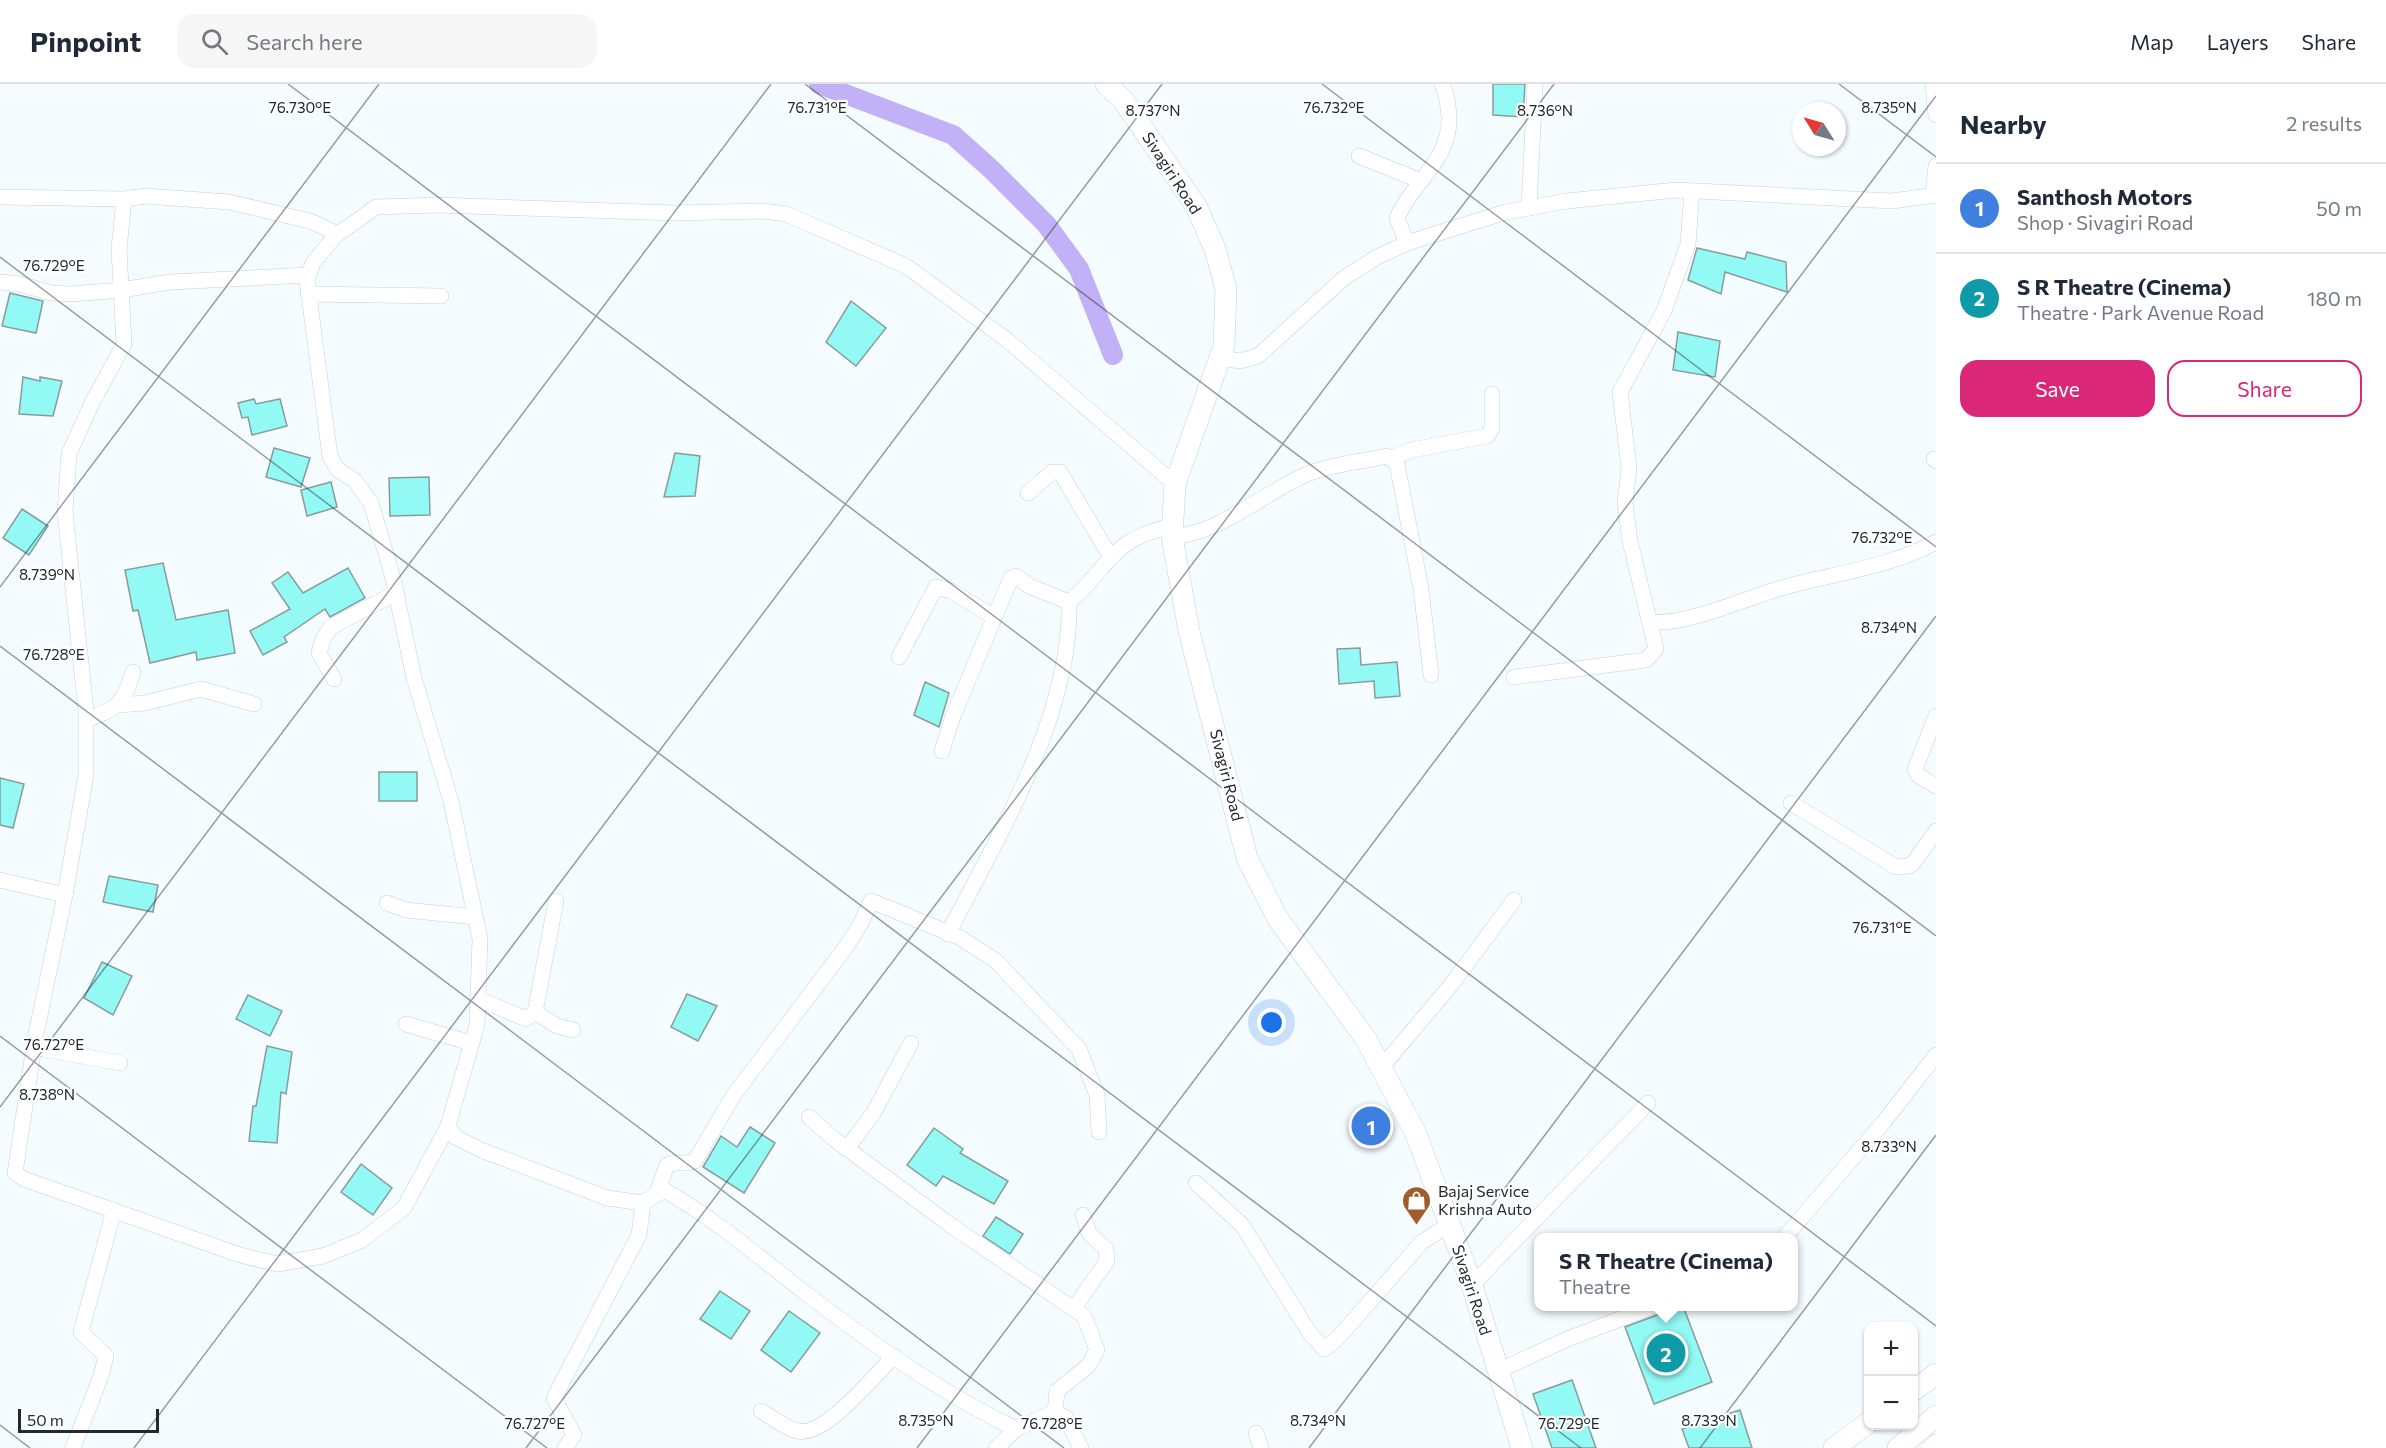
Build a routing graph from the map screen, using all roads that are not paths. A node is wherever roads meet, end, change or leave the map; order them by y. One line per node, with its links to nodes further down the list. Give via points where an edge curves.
1 (1106, 84): 21 (main road, Sivagiri Road, via 1123,100 1196,206 1215,249 1226,289)
2 (1442, 84): 8 (street, via 1450,132 1443,151)
3 (1535, 84): 13 (street)
4 (1933, 84): 5 (street)
5 (1936, 115)
6 (1359, 156): 8 (street)
7 (1936, 166): 10 (street)
8 (1421, 181): 15 (street, via 1397,218)
9 (1692, 191): 10 (street, via 1882,201); 13 (street, via 1567,201); 32 (street, via 1688,244 1664,311 1620,392 1629,468 1625,502 1630,541)
10 (1934, 196)
11 (0, 197): 12 (street)
12 (124, 199): 14 (street, via 146,196 229,202 310,220); 18 (street, via 119,249)
13 (1529, 208): 15 (street)
14 (337, 234): 16 (street); 24 (street, via 376,207 437,205 786,214 906,266 1007,340)
15 (1407, 243): 21 (street, via 1344,278 1258,356 1240,360)
16 (308, 275): 18 (street, via 170,282); 19 (street)
17 (0, 282): 18 (street, via 51,293)
18 (121, 290): 41 (street, via 124,344 69,454 64,512)
19 (308, 294): 20 (street); 29 (street, via 330,456 340,472 368,495)
20 (441, 296)
21 (1221, 358): 24 (main road, Sivagiri Road)
22 (1492, 394): 23 (street, via 1492,429 1487,436 1411,450)
23 (1392, 458): 26 (street, via 1309,473 1215,526 1193,535); 35 (street, via 1421,589)
24 (1175, 484): 26 (main road, Sivagiri Road)
25 (1028, 493): 28 (street, via 1052,472 1060,472)
26 (1172, 532): 28 (street, via 1140,535); 62 (main road, Sivagiri Road, via 1189,631 1247,858 1278,920 1366,1039)
27 (1936, 542): 32 (street, via 1900,559 1785,587 1692,616)
28 (1110, 556): 30 (street)
29 (396, 593): 37 (street, via 331,627 322,639 319,653); 51 (street, via 414,678 451,801)
30 (1069, 602): 31 (street, via 1013,576); 52 (street, via 1068,641 1058,694 1047,726 1006,821)
31 (994, 617): 33 (street, via 936,586); 42 (street)
32 (1652, 622): 36 (street, via 1656,649 1648,659)
33 (899, 657)
34 (133, 672): 39 (street)
35 (1431, 675)
36 (1514, 677)
37 (334, 679)
38 (254, 704): 39 (street, via 201,689 145,703)
39 (119, 705): 41 (street)
40 (1936, 716): 43 (street, via 1915,769 1920,777)
41 (86, 720): 47 (street, via 86,775)
42 (942, 751)
43 (1936, 786)
44 (1791, 803): 45 (street, via 1896,867 1914,862)
45 (1936, 831)
46 (0, 880): 47 (street)
47 (65, 895): 59 (street)
48 (1514, 900): 62 (street, via 1451,986)
49 (556, 901): 54 (street)
50 (387, 903): 51 (street, via 406,910)
51 (475, 917): 53 (street, via 480,939)
52 (948, 934): 66 (street, via 974,944 996,961 1079,1049 1097,1095); 69 (street, via 870,901 846,947 733,1096 695,1161 666,1165)
53 (479, 999): 54 (street, via 526,1019); 57 (street)
54 (536, 1012): 56 (street, via 557,1026)
55 (406, 1024): 57 (street)
56 (573, 1030)
57 (471, 1043): 65 (street)
58 (911, 1043): 67 (street, via 874,1112)
59 (33, 1047): 61 (street); 70 (street, via 15,1173)
60 (1936, 1055): 73 (street)
61 (120, 1063)
62 (1381, 1068): 72 (main road, Sivagiri Road, via 1416,1134)
63 (1648, 1103): 74 (street)
64 (809, 1117): 67 (street)
65 (448, 1126): 69 (street, via 455,1137 482,1150 607,1198); 70 (street, via 404,1208 362,1240 323,1256 277,1264 240,1255)
66 (1099, 1132)
67 (847, 1149): 75 (street, via 1018,1273)
68 (1196, 1183): 72 (street, via 1242,1225 1309,1332 1324,1349 1422,1242)
69 (650, 1199): 77 (street, via 664,1190 691,1205); 88 (street, via 639,1235 554,1398 574,1435)
70 (114, 1210): 87 (street, via 81,1332 106,1356)
71 (1083, 1215): 75 (street, via 1089,1233 1106,1249 1107,1261)
72 (1450, 1224): 74 (main road, Sivagiri Road)
73 (1788, 1233)
74 (1472, 1285): 78 (main road, Sivagiri Road)
75 (1074, 1308): 82 (street, via 1084,1316 1096,1350 1089,1365 1057,1391)
76 (1641, 1311): 78 (street)
77 (894, 1356): 81 (street, via 854,1397 809,1432 797,1431); 85 (street, via 978,1411)
78 (1498, 1371): 91 (main road, Sivagiri Road)
79 (1936, 1374): 80 (main road)
80 (1918, 1387)
81 (761, 1411)
82 (1055, 1412): 85 (street); 90 (street, via 1066,1418)
83 (1936, 1416): 93 (main road)
84 (1864, 1427): 92 (main road)
85 (1016, 1429): 89 (street)
86 (1936, 1442): 94 (street)
87 (73, 1448)
88 (566, 1448)
89 (996, 1448)
90 (1080, 1448)
91 (1522, 1448)
92 (1834, 1448)
93 (1898, 1448)
94 (1929, 1448)

